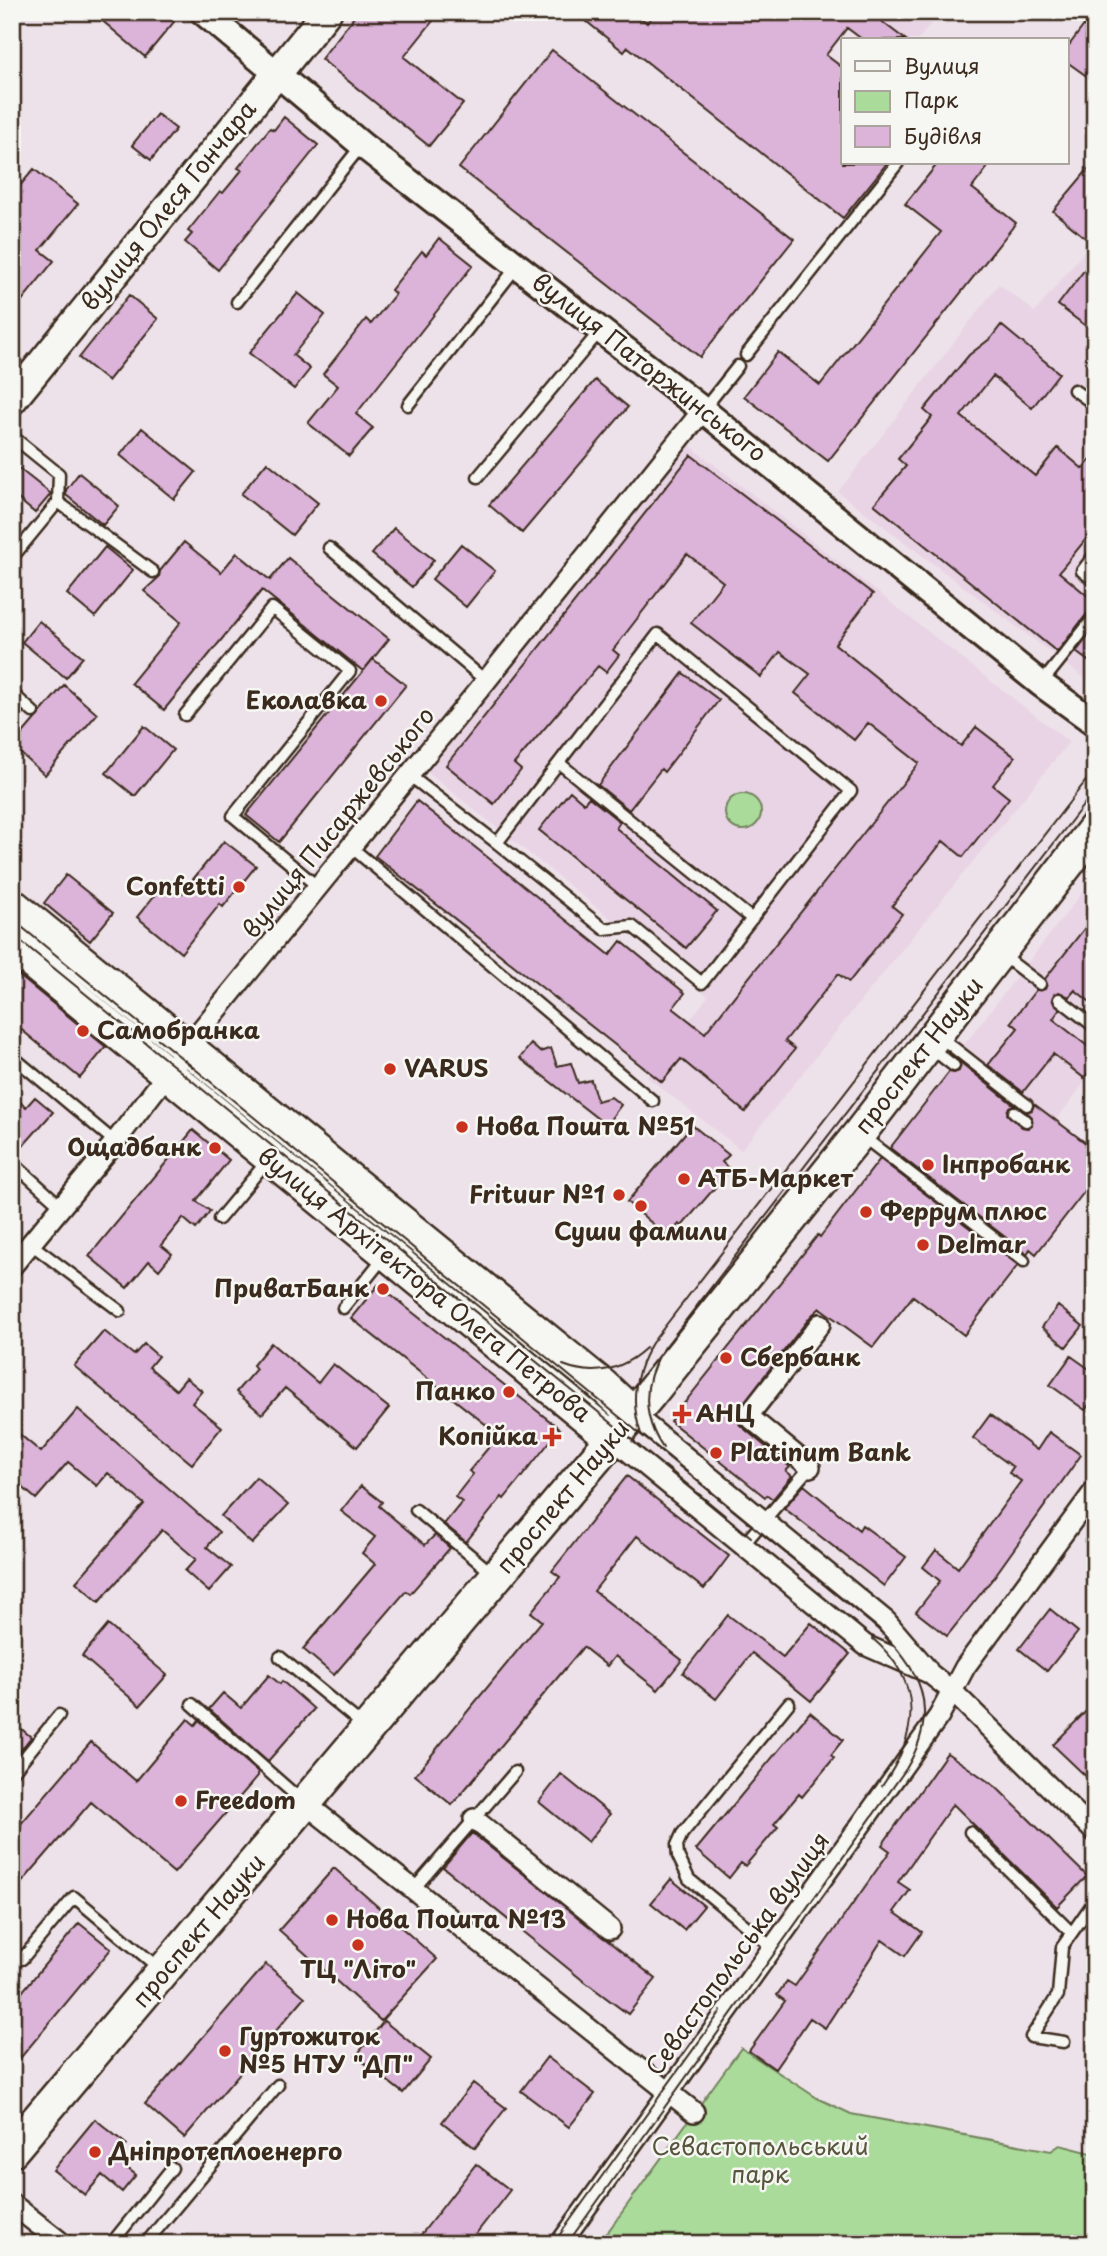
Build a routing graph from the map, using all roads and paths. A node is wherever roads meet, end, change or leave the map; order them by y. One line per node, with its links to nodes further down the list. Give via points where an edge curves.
1 (203, 12): 3 (street, вулиця Паторжинського)
2 (327, 12): 3 (main road, вулиця Олеся Гончара)
3 (276, 73): 4 (street, вулиця Паторжинського); 12 (main road, вулиця Олеся Гончара)
4 (362, 145): 6 (street, вулиця Паторжинського); 7 (lane)
5 (897, 164): 9 (lane)
6 (519, 265): 8 (street, вулиця Паторжинського); 13 (lane)
7 (237, 302)
8 (600, 331): 15 (street, вулиця Паторжинського); 17 (lane)
9 (746, 355)
10 (738, 366): 15 (lane)
11 (1074, 390): 14 (lane)
12 (12, 400)
13 (408, 405)
14 (1095, 405)
15 (703, 410): 25 (street, вулиця Писаржевського); 26 (street, вулиця Паторжинського)
16 (12, 436): 18 (lane, via 59,474)
17 (478, 477)
18 (58, 502): 21 (lane); 22 (lane)
19 (329, 548): 25 (lane)
20 (1095, 554): 23 (lane, via 1082,571)
21 (12, 558)
22 (153, 572)
23 (1095, 581)
24 (1095, 616): 26 (lane)
25 (486, 681): 32 (street, вулиця Писаржевського)
26 (1041, 684): 30 (street, вулиця Паторжинського)
27 (12, 693): 28 (lane)
28 (33, 712)
29 (185, 715): 36 (lane, via 272,608 350,671 233,816)
30 (1095, 723)
31 (559, 762): 34 (lane); 38 (lane); 38 (lane, via 658,634 851,791)
32 (409, 775): 34 (lane); 35 (street, вулиця Писаржевського)
33 (1095, 828): 40 (main road, проспект Науки)
34 (497, 843): 38 (lane, via 604,929 632,926 702,983)
35 (351, 847): 36 (street, вулиця Писаржевського); 49 (lane)
36 (318, 887): 45 (street, вулиця Писаржевського)
37 (12, 905): 45 (main road, вулиця Архітектора Олега Петрова)
38 (752, 919)
39 (12, 946): 48 (main road, вулиця Архітектора Олега Петрова)
40 (999, 953): 41 (lane); 44 (main road, проспект Науки)
41 (1040, 984)
42 (1059, 999): 43 (lane)
43 (1095, 1027)
44 (932, 1040): 47 (lane); 50 (lane); 53 (main road, проспект Науки)
45 (187, 1048): 48 (street, вулиця Писаржевського); 66 (main road, вулиця Архітектора Олега Петрова)
46 (12, 1056): 54 (lane)
47 (954, 1066)
48 (166, 1074): 54 (street, вулиця Писаржевського); 55 (main road, вулиця Архітектора Олега Петрова)
49 (653, 1101)
50 (1027, 1105)
51 (1014, 1112): 52 (lane)
52 (1026, 1121)
53 (859, 1133): 61 (lane); 66 (main road, проспект Науки)
54 (115, 1142): 57 (street, вулиця Писаржевського)
55 (270, 1158): 58 (lane); 60 (main road, вулиця Архітектора Олега Петрова)
56 (12, 1162): 57 (lane)
57 (62, 1207): 59 (street, вулиця Писаржевського)
58 (219, 1219)
59 (31, 1244): 62 (street, вулиця Писаржевського); 64 (lane)
60 (386, 1254): 63 (lane); 67 (main road, вулиця Архітектора Олега Петрова)
61 (1024, 1261)
62 (12, 1266)
63 (343, 1308)
64 (120, 1311)
65 (820, 1324): 68 (street, via 748,1416)
66 (633, 1414): 67 (main road, проспект Науки); 71 (street)
67 (612, 1438): 72 (street, вулиця Архітектора Олега Петрова); 73 (main road, проспект Науки)
68 (810, 1467): 71 (lane)
69 (1095, 1490): 76 (street, Севастопольська вулиця)
70 (416, 1510): 73 (lane)
71 (764, 1521): 72 (lane); 75 (street, via 886,1621)
72 (744, 1544): 75 (street, вулиця Архітектора Олега Петрова, via 865,1646)
73 (496, 1577): 80 (main road, проспект Науки)
74 (280, 1657): 80 (lane)
75 (929, 1673): 76 (street, вулиця Архітектора Олега Петрова)
76 (952, 1691): 86 (street, вулиця Архітектора Олега Петрова); 91 (street, Севастопольська вулиця, via 939,1716)
77 (789, 1703): 91 (lane, via 677,1845 689,1879)
78 (192, 1704): 83 (lane)
79 (59, 1715): 82 (lane)
80 (368, 1730): 83 (main road, проспект Науки)
81 (515, 1772): 84 (lane)
82 (12, 1773)
83 (306, 1804): 87 (street); 93 (main road, проспект Науки)
84 (474, 1819): 87 (lane); 89 (street)
85 (970, 1832): 90 (lane)
86 (1095, 1832)
87 (413, 1890): 96 (street)
88 (1095, 1900): 90 (lane)
89 (610, 1929)
90 (1071, 1932): 94 (lane, via 1062,1947 1058,1995 1031,2037)
91 (773, 1948): 96 (street, Севастопольська вулиця)
92 (12, 1950): 93 (lane, via 22,1959 74,1897)
93 (164, 1973): 98 (main road, проспект Науки)
94 (1064, 2042)
95 (278, 2085): 103 (lane)
96 (669, 2092): 97 (street); 104 (street, Севастопольська вулиця)
97 (694, 2112)
98 (12, 2150)
99 (172, 2168): 102 (lane)
100 (12, 2204): 101 (street)
101 (63, 2244)
102 (111, 2244)
103 (145, 2244)
104 (560, 2244)

